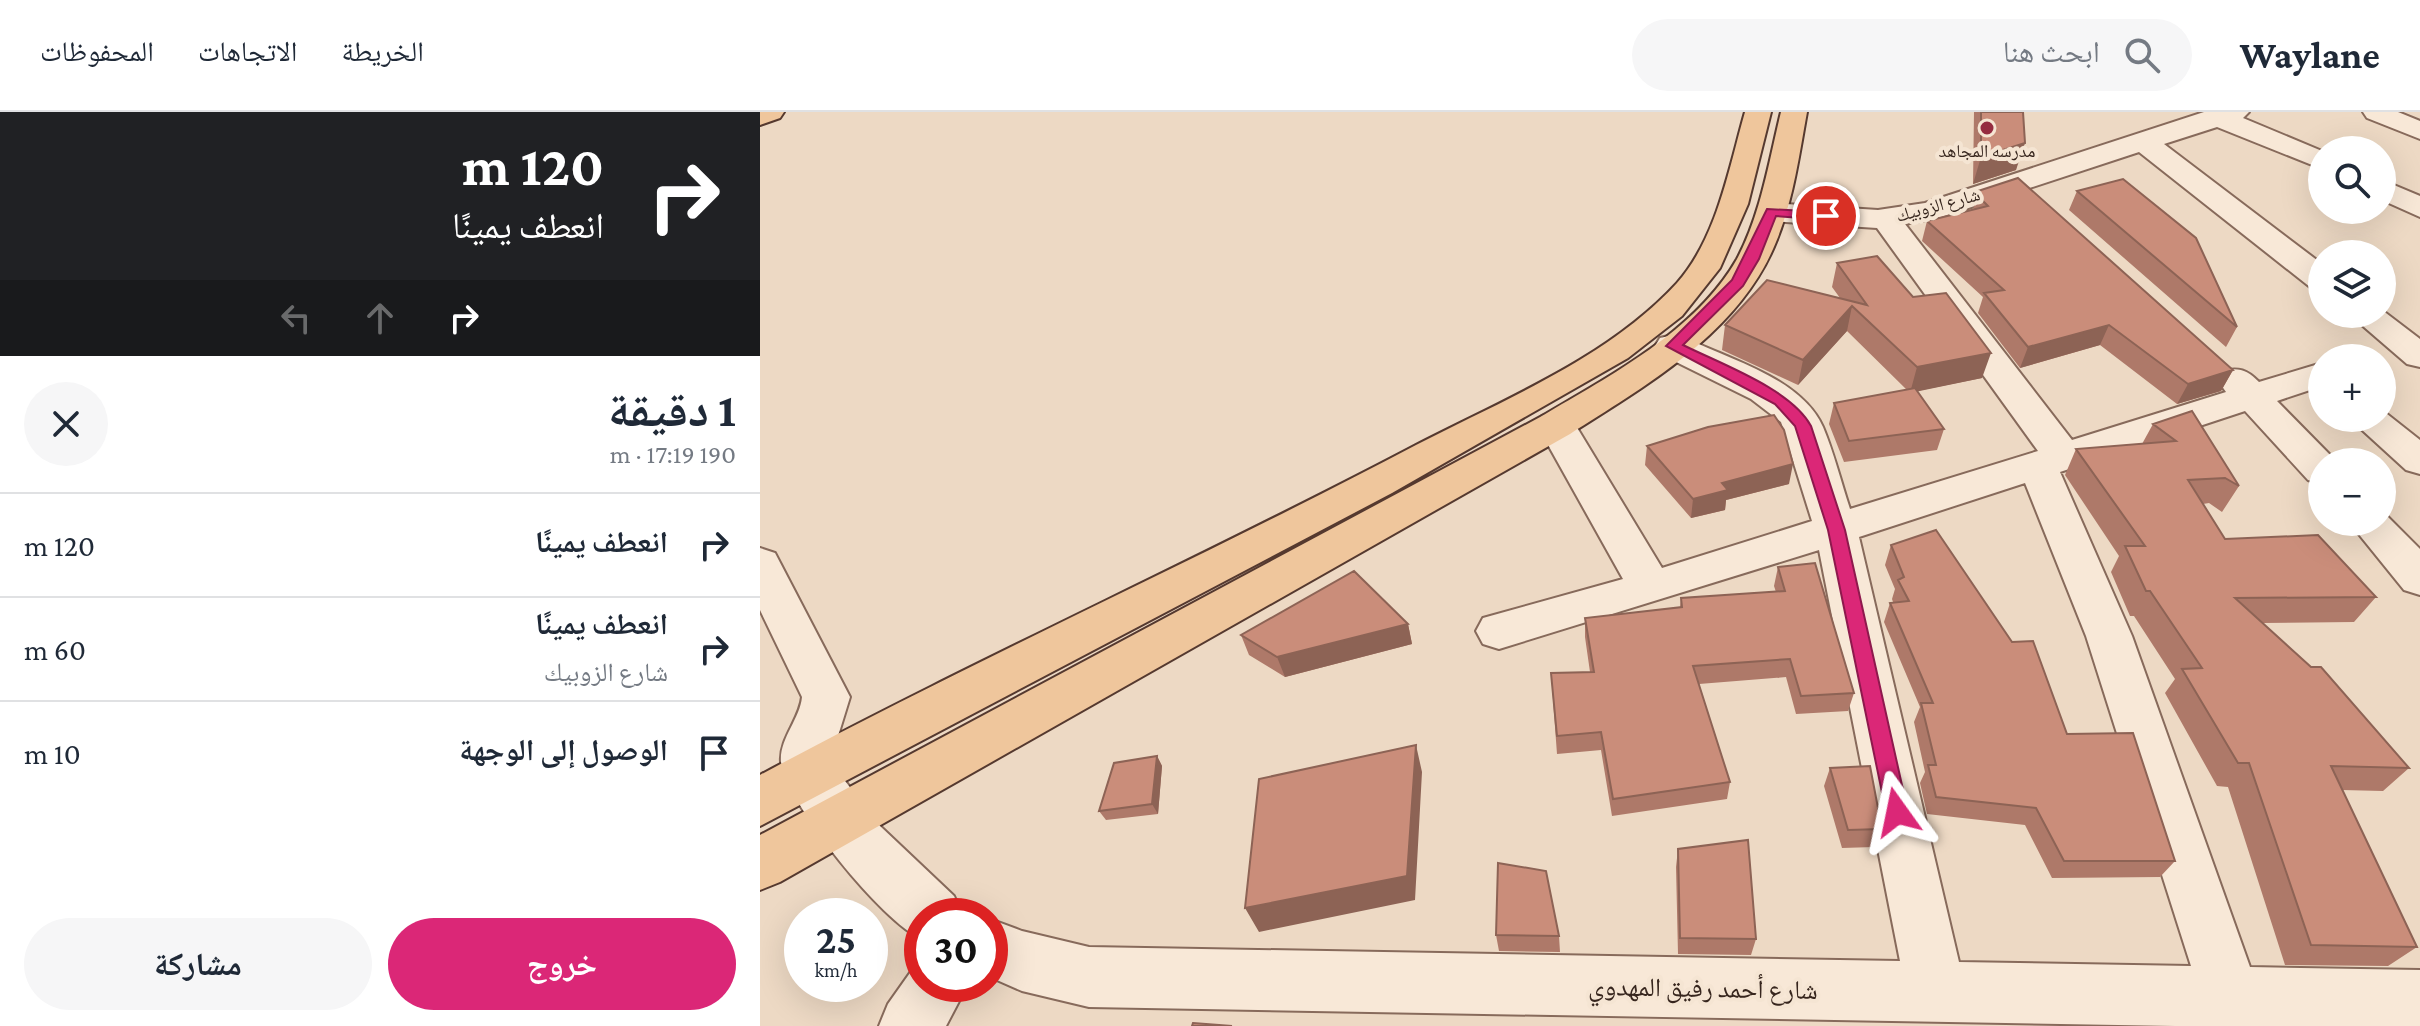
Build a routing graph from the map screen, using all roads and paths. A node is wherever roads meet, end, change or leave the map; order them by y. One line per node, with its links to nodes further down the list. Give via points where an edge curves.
1 (771, 112): 6 (main road)
2 (1758, 112): 34 (main road, via 1711,257 1665,314 1611,352 1416,463)
3 (1794, 112): 13 (main road)
4 (2376, 112): 7 (street)
5 (2225, 114): 8 (street, شارع الزوبيك); 9 (street)
6 (760, 117)
7 (2420, 131)
8 (2143, 142): 10 (street, شارع الزوبيك); 16 (street)
9 (2308, 154)
10 (2016, 182): 14 (street); 15 (street, شارع الزوبيك, via 1930,211)
11 (2396, 196): 12 (street)
12 (2420, 208)
13 (1772, 212): 15 (street, شارع الزوبيك); 18 (main road, via 1738,283)
14 (2050, 212)
15 (1885, 218): 26 (street)
16 (2308, 269)
17 (2381, 328): 19 (street)
18 (1673, 346): 23 (main road); 28 (street, via 1797,415)
19 (2407, 352)
20 (2208, 354): 22 (street)
21 (2308, 380): 22 (street)
22 (2253, 395): 25 (street); 26 (street)
23 (1556, 425): 32 (street); 36 (main road)
24 (2385, 432): 27 (street)
25 (2308, 455)
26 (2050, 460): 28 (street); 41 (street)
27 (2420, 461)
28 (1836, 530): 32 (street); 40 (street)
29 (2382, 536): 31 (street)
30 (760, 564): 34 (street, via 826,697 824,718 808,748)
31 (2420, 578)
32 (1651, 588): 33 (street)
33 (1499, 631)
34 (810, 773): 35 (main road); 36 (street)
35 (760, 802)
36 (842, 818): 37 (main road); 38 (street, via 873,861)
37 (760, 864)
38 (910, 898)
39 (1008, 955): 40 (street, شارع أحمد رفيق المهدوي, via 1089,977)
40 (1936, 992): 41 (street, شارع أحمد رفيق المهدوي)
41 (2231, 997): 42 (street, شارع أحمد رفيق المهدوي)
42 (2420, 1000)
43 (926, 1002): 44 (street)
44 (910, 1026)

